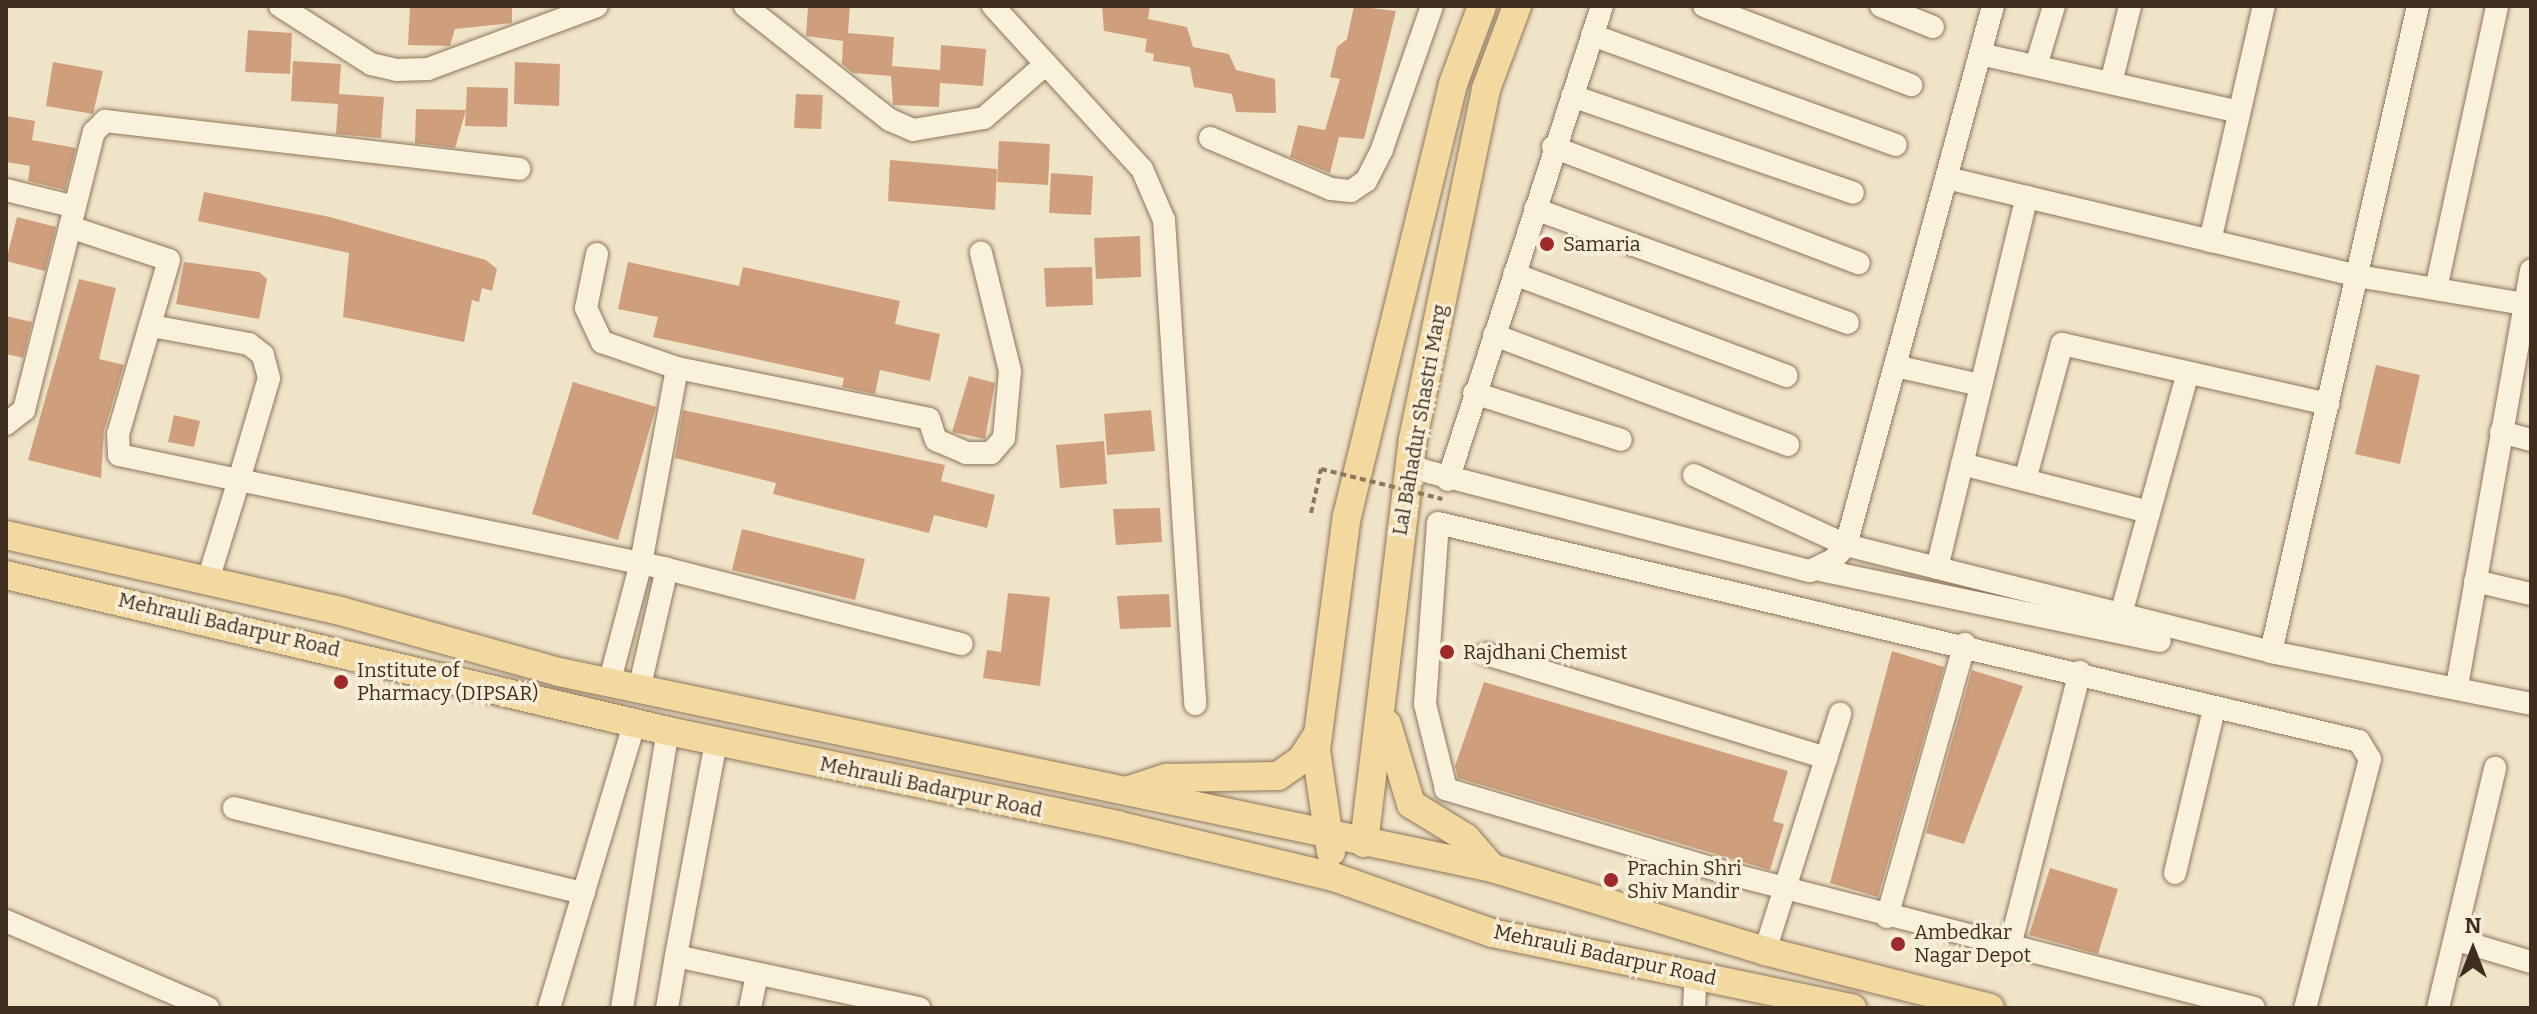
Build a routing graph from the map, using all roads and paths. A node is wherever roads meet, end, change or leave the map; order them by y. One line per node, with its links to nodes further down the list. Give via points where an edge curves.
1 (280, 6): 2 (street, via 371,64 396,70 428,69)
2 (597, 6)
3 (745, 6): 20 (street, via 890,120 913,130 984,118)
4 (993, 6): 20 (street)
5 (1432, 6): 26 (street, via 1382,149 1366,181 1351,191 1331,189)
6 (1482, 6): 96 (main road, Lal Bahadur Shastri Marg, via 1453,84 1347,516)
7 (1517, 6): 62 (main road, Lal Bahadur Shastri Marg, via 1486,89)
8 (1602, 6): 18 (street)
9 (1704, 6): 23 (street)
10 (1881, 6): 17 (street)
11 (1993, 6): 19 (street)
12 (2054, 6): 21 (street)
13 (2130, 6): 22 (street)
14 (2264, 6): 25 (street)
15 (2497, 6): 43 (street)
16 (2414, 7): 42 (street)
17 (1933, 27)
18 (1592, 35): 24 (street); 27 (street)
19 (1980, 54): 21 (street); 30 (street)
20 (1046, 64): 89 (street, via 1142,169 1164,220)
21 (2036, 66): 22 (street)
22 (2111, 83): 25 (street)
23 (1911, 85)
24 (1572, 96): 28 (street); 32 (street)
25 (2239, 112): 36 (street)
26 (1210, 138)
27 (1896, 145)
28 (1553, 147): 34 (street); 39 (street)
29 (519, 169): 35 (street, via 105,121 94,132)
30 (1947, 178): 33 (street); 48 (street)
31 (6, 190): 35 (street)
32 (1853, 193)
33 (2027, 197): 36 (street); 53 (street)
34 (1535, 209): 41 (street); 45 (street)
35 (73, 217): 46 (street, via 169,260); 56 (street, via 24,410)
36 (2210, 241): 42 (street)
37 (981, 253): 49 (street, via 1010,371 1004,438 991,453 966,453 936,440 929,419)
38 (597, 254): 49 (street, via 586,308 602,342)
39 (1859, 263)
40 (2531, 271): 44 (street)
41 (1514, 274): 47 (street); 52 (street)
42 (2357, 276): 43 (street); 55 (street)
43 (2436, 289): 44 (street)
44 (2527, 304): 50 (street)
45 (1848, 323)
46 (152, 326): 64 (street, via 249,344 263,355 269,378); 64 (street, via 118,434 119,455)
47 (1494, 335): 54 (street); 60 (street)
48 (1895, 366): 53 (street); 70 (street)
49 (677, 368): 71 (street)
50 (2522, 369): 57 (street)
51 (2188, 373): 55 (street); 65 (street, via 2062,344); 67 (street)
52 (1787, 376)
53 (1981, 385): 61 (street)
54 (1474, 393): 58 (street); 66 (street)
55 (2328, 404): 83 (street)
56 (6, 424)
57 (2501, 432): 59 (street); 77 (street)
58 (1621, 440)
59 (2531, 440)
60 (1788, 445)
61 (1962, 464): 65 (street); 72 (street)
62 (1410, 467): 66 (street); 92 (main road, Lal Bahadur Shastri Marg)
63 (1694, 475): 70 (street)
64 (239, 480): 71 (street); 76 (street)
65 (2025, 480): 67 (street)
66 (1445, 489): 68 (path, bridge, via 1321,469); 74 (street)
67 (2149, 512): 79 (street)
68 (1311, 513)
69 (6, 535): 76 (main road, Mehrauli Badarpur Road)
70 (1846, 545): 72 (street); 74 (street)
71 (641, 563): 73 (street); 86 (street)
72 (1937, 568): 79 (street)
73 (667, 569): 81 (street); 88 (street)
74 (1820, 570): 80 (street)
75 (6, 575): 94 (main road, Mehrauli Badarpur Road)
76 (208, 580): 86 (main road, Mehrauli Badarpur Road)
77 (2475, 581): 78 (street); 87 (street)
78 (2531, 594)
79 (2121, 614): 83 (street)
80 (2160, 641)
81 (962, 644)
82 (1965, 644): 85 (street); 107 (street, via 1438,523 1425,704 1446,789); 109 (street)
83 (2271, 652): 87 (street)
84 (1486, 654): 98 (street)
85 (2080, 672): 91 (street); 112 (street)
86 (609, 684): 88 (main road, Mehrauli Badarpur Road)
87 (2457, 686): 90 (street)
88 (639, 690): 100 (main road, Mehrauli Badarpur Road)
89 (1195, 704)
90 (2531, 704)
91 (2214, 709): 105 (street); 129 (street, via 2369,749)
92 (1384, 711): 103 (main road, Lal Bahadur Shastri Marg); 104 (main road, via 1411,804 1466,838)
93 (1840, 714): 98 (street)
94 (635, 722): 95 (main road, Mehrauli Badarpur Road); 108 (street)
95 (668, 731): 97 (main road, Mehrauli Badarpur Road); 122 (street)
96 (1318, 734): 100 (main road, via 1301,760 1278,776 1167,778); 102 (main road, Lal Bahadur Shastri Marg)
97 (716, 742): 106 (main road, Mehrauli Badarpur Road); 114 (street)
98 (1826, 758): 107 (street)
99 (2495, 768): 111 (street)
100 (1129, 790): 102 (main road, Mehrauli Badarpur Road)
101 (234, 808): 108 (street)
102 (1328, 835): 103 (main road, Mehrauli Badarpur Road); 106 (main road, Lal Bahadur Shastri Marg)
103 (1364, 843): 104 (main road, Mehrauli Badarpur Road); 106 (main road)
104 (1492, 868): 113 (main road, Mehrauli Badarpur Road)
105 (2175, 873)
106 (1334, 877): 116 (main road, Mehrauli Badarpur Road, via 1492,933)
107 (1785, 889): 109 (street); 113 (street)
108 (584, 893): 121 (street)
109 (1887, 917): 112 (street)
110 (6, 921): 120 (street)
111 (2457, 940): 115 (street); 130 (street)
112 (2009, 950): 128 (street)
113 (1765, 951): 119 (main road, Mehrauli Badarpur Road)
114 (676, 956): 117 (street); 123 (street)
115 (2531, 962)
116 (1696, 973): 126 (street); 127 (main road, Mehrauli Badarpur Road)
117 (757, 975): 118 (street); 124 (street)
118 (840, 1000): 125 (street)
119 (1983, 1007)
120 (208, 1008)
121 (549, 1008)
122 (622, 1008)
123 (667, 1008)
124 (750, 1008)
125 (919, 1008)
126 (1694, 1008)
127 (1852, 1008)
128 (2254, 1008)
129 (2305, 1008)
130 (2438, 1008)

